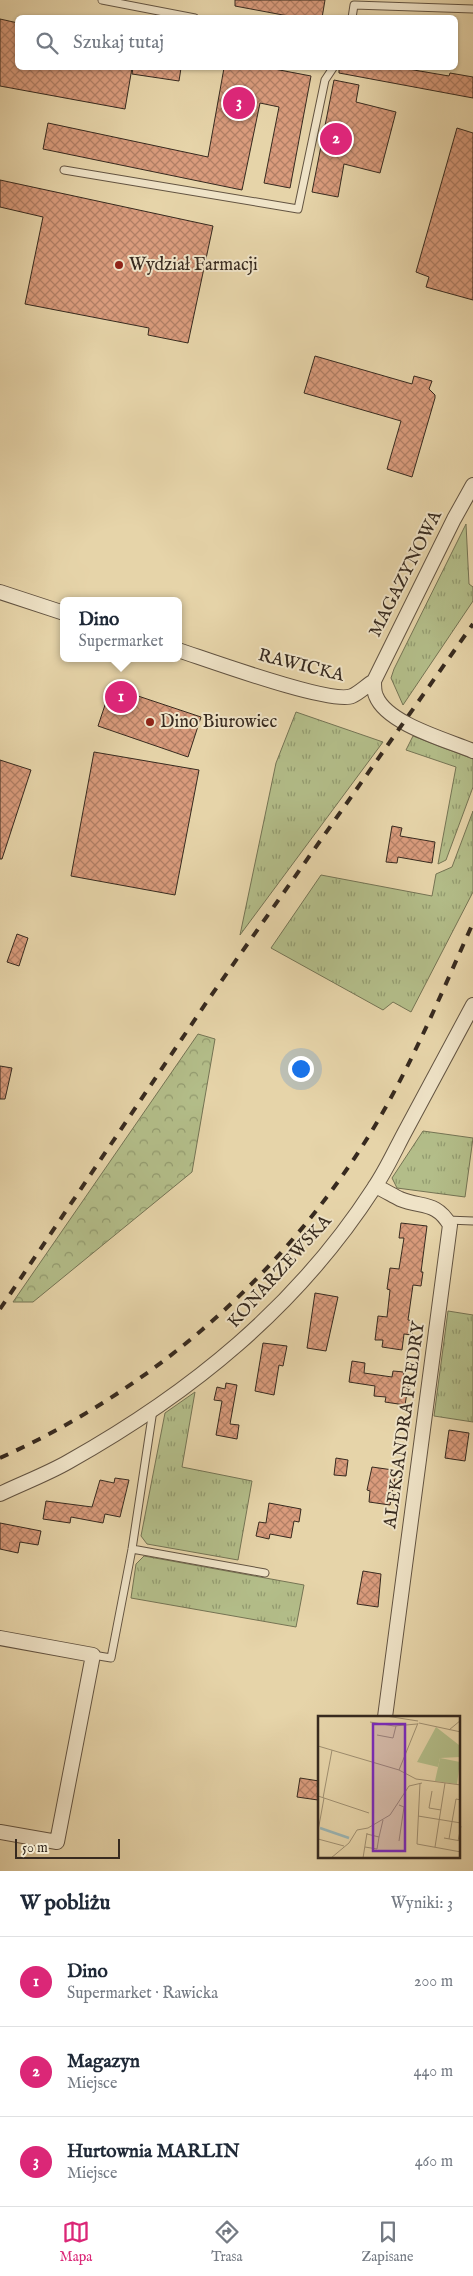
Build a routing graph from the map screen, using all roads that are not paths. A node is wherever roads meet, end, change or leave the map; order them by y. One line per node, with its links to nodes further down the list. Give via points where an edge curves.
1 (102, 0): 4 (lane)
2 (355, 3): 3 (lane)
3 (473, 9)
4 (180, 15)
5 (332, 70): 6 (lane, via 325,80 298,209)
6 (64, 170)
7 (473, 485): 11 (street, MAGAZYNOWA)
8 (0, 592): 9 (street)
9 (60, 611)
10 (182, 651): 11 (street, RAWICKA, via 336,698 351,696)
11 (374, 681): 12 (street, via 376,696 384,708 404,723)
12 (473, 751)
13 (473, 1005): 14 (street, KONARZEWSKA)
14 (375, 1186): 15 (street, via 402,1199 432,1207 444,1214); 17 (street, KONARZEWSKA, via 336,1242 279,1306 215,1365)
15 (447, 1220): 16 (lane); 23 (street, ALEKSANDRA FREDRY, via 449,1233)
16 (473, 1221)
17 (153, 1410): 18 (street, KONARZEWSKA, via 67,1462); 19 (lane)
18 (0, 1494)
19 (132, 1549): 20 (lane); 22 (lane, via 111,1658)
20 (265, 1573)
21 (0, 1638): 22 (street)
22 (93, 1655): 24 (street, via 57,1842)
23 (385, 1716)
24 (0, 1832)

